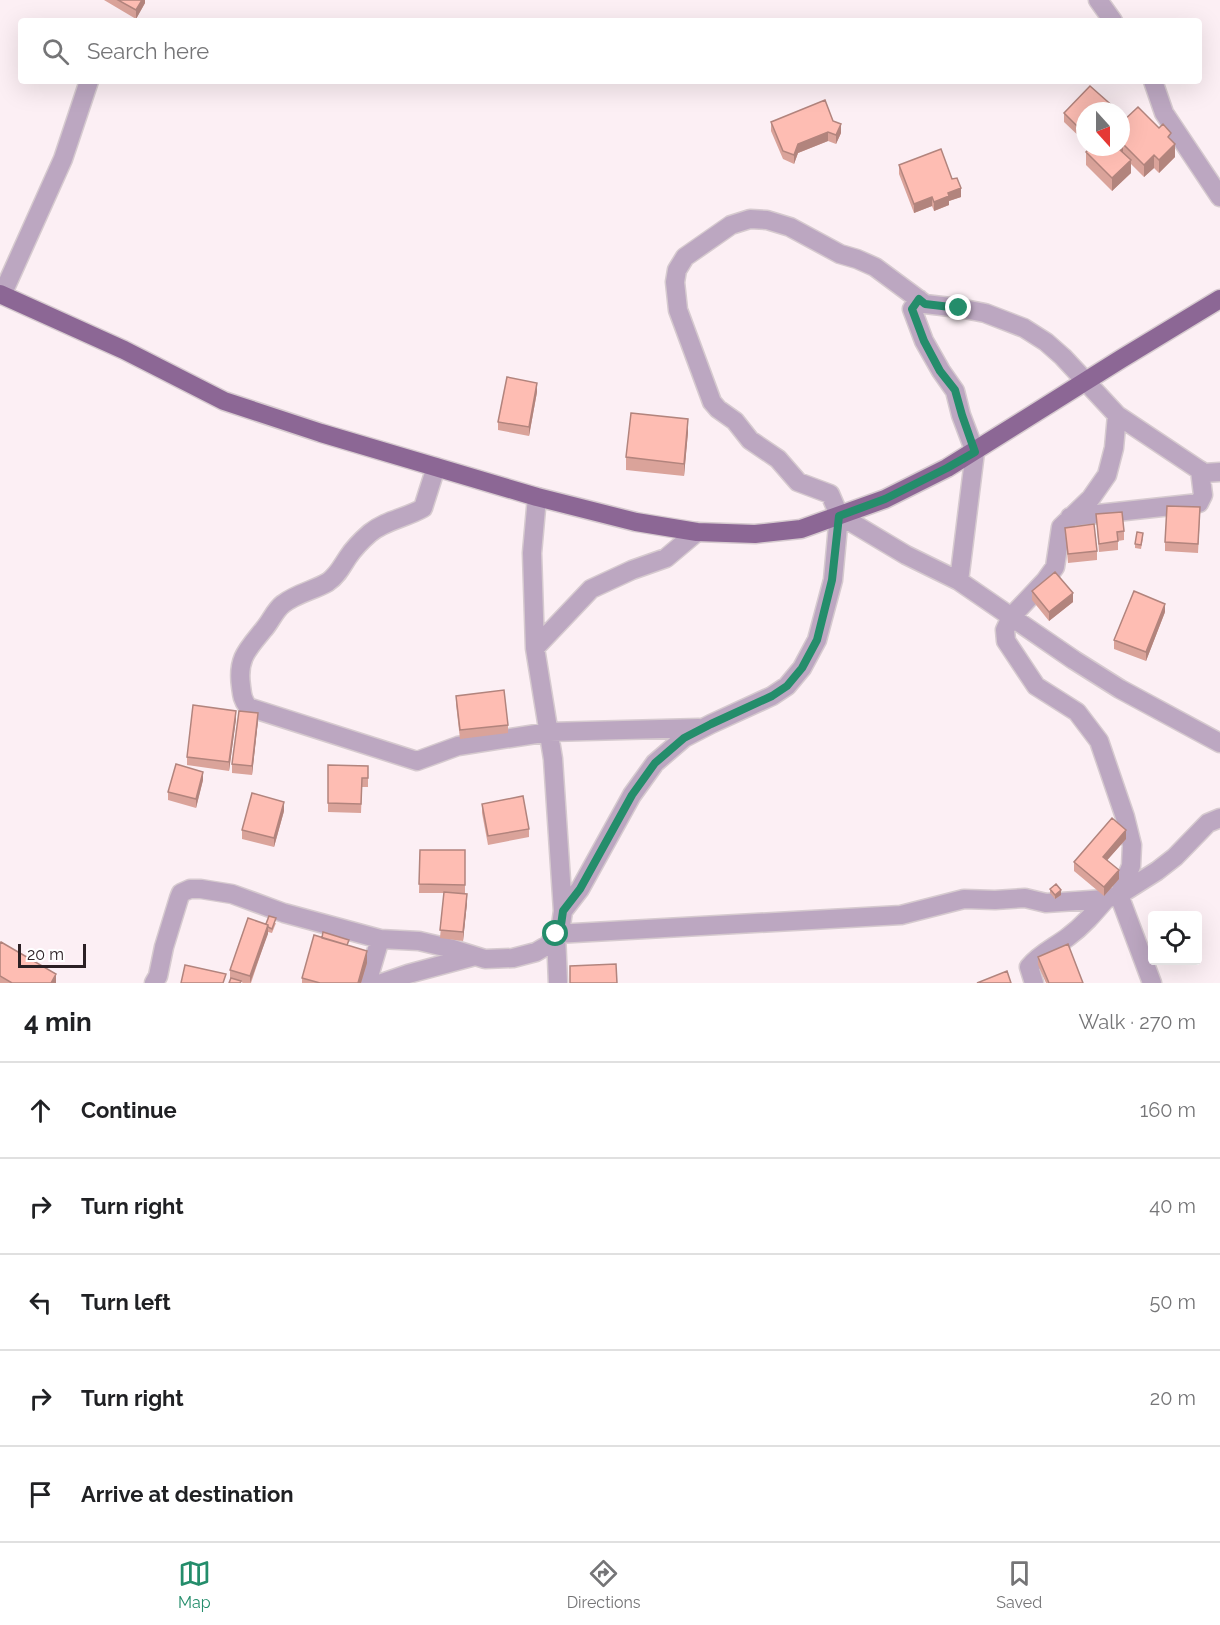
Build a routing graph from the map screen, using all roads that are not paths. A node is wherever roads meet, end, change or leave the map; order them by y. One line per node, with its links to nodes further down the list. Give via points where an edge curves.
1 (1098, 0): 2 (street)
2 (1111, 18)
3 (88, 84): 6 (street, via 63,159)
4 (1154, 84): 5 (street, via 1164,113)
5 (1220, 197)
6 (1, 295): 12 (main road, via 124,350 224,401)
7 (1220, 298): 9 (main road)
8 (919, 299): 9 (street, via 925,304 985,313 1024,328 1063,357); 11 (street, via 912,309 924,341 955,390); 16 (street, via 875,267 767,220 750,219 731,225 685,257 677,270 678,310 712,402 750,440 778,459 798,482 830,494)
9 (1085, 382): 10 (street); 11 (main road)
10 (1117, 415): 13 (street); 17 (street, via 1107,475 1091,498)
11 (975, 452): 16 (main road, via 885,499); 19 (street)
12 (436, 467): 15 (main road); 23 (street, via 423,508 370,533 328,582 282,605 242,660 242,699 248,707 417,761 458,746)
13 (1200, 470): 14 (street); 17 (street, via 1203,495 1198,503)
14 (1220, 472)
15 (537, 497): 18 (main road, via 636,522); 21 (street, via 532,553)
16 (839, 516): 18 (main road, via 801,529 766,533); 19 (street); 22 (street, via 832,580 817,640 802,668 772,696)
17 (1070, 517): 20 (street, via 1061,527 1055,567)
18 (697, 532): 21 (street, via 666,558 591,589)
19 (959, 581): 20 (street)
20 (1011, 617): 24 (street, via 1120,689); 26 (street, via 1005,630 1006,640 1036,686 1077,712 1099,741 1132,844 1131,866)
21 (535, 648): 23 (street)
22 (704, 728): 23 (street); 27 (street, via 684,738 655,763)
23 (549, 732): 27 (street)
24 (1220, 742)
25 (1220, 818): 26 (street, via 1208,823 1175,857)
26 (1112, 897): 28 (street, via 1046,903 1025,898 964,899 901,915); 35 (street, via 1068,938 1036,958 1029,967); 36 (street)
27 (563, 911): 28 (street)
28 (556, 934): 30 (street, via 536,952 513,958); 34 (street)
29 (380, 939): 30 (street, via 419,941); 31 (street, via 284,913 232,894 190,889 179,898); 32 (street)
30 (477, 956): 33 (street)
31 (154, 983)
32 (367, 983)
33 (382, 983)
34 (558, 983)
35 (1034, 983)
36 (1152, 983)

